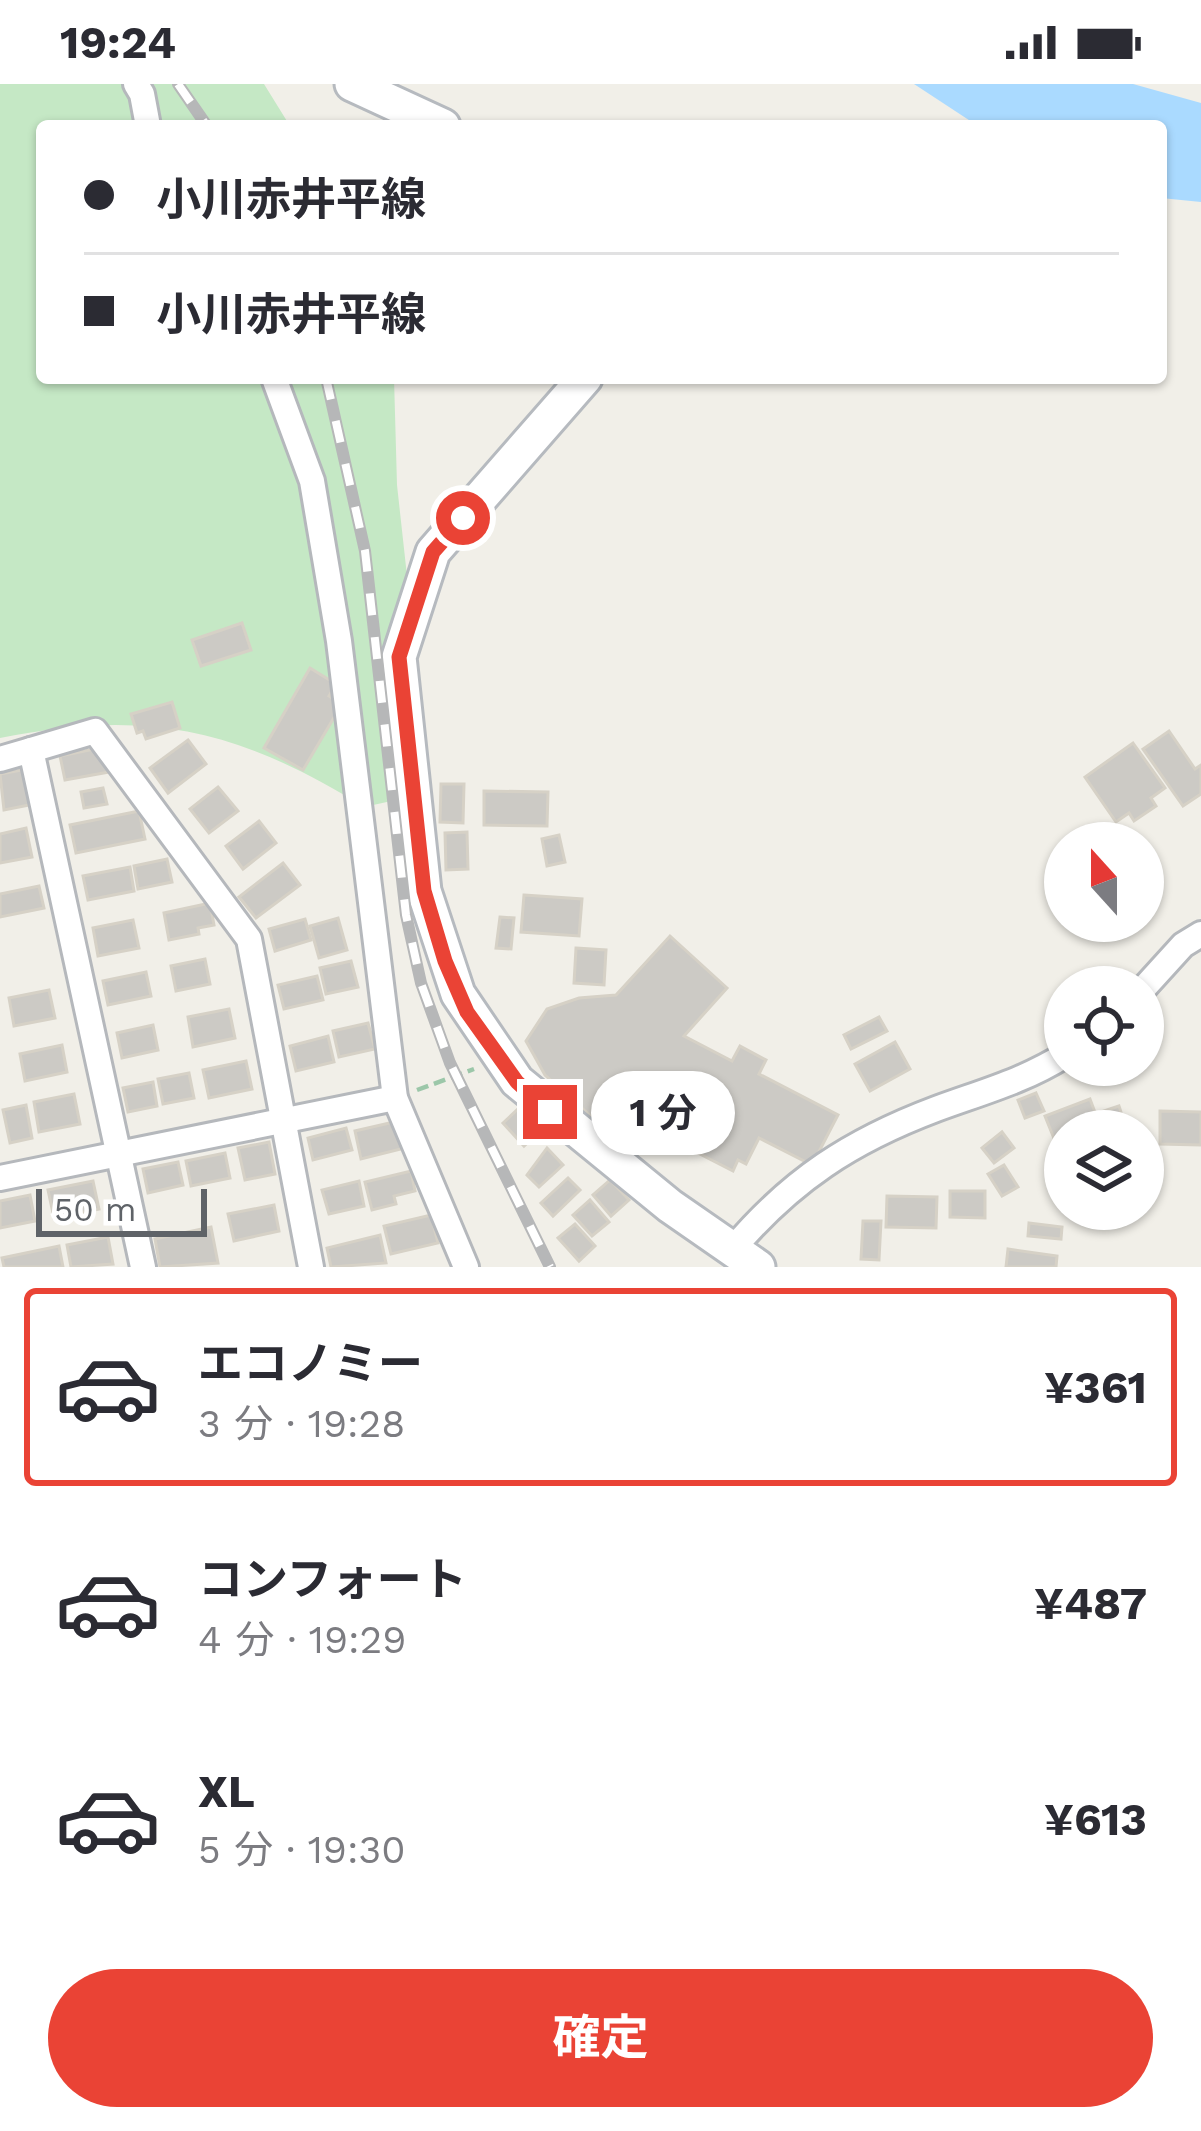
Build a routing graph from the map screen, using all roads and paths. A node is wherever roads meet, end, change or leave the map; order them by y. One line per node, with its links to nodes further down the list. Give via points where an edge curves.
1 (136, 84): 3 (street)
2 (352, 84): 4 (main road)
3 (147, 120)
4 (430, 120)
5 (276, 384): 13 (street, via 312,482 339,641)
6 (579, 384): 11 (main road, via 433,552 399,657 424,891 458,994)
7 (31, 750): 8 (street); 14 (street, via 95,730 249,939); 15 (street)
8 (0, 758)
9 (1201, 934): 10 (street)
10 (1164, 966)
11 (500, 1060): 13 (path); 17 (main road, via 550,1112)
12 (1044, 1068): 17 (street, via 854,1144 770,1204)
13 (395, 1098): 14 (street); 20 (street)
14 (283, 1119): 15 (street); 19 (street)
15 (119, 1154): 16 (street); 18 (street)
16 (0, 1178)
17 (745, 1258)
18 (142, 1267)
19 (311, 1267)
20 (466, 1267)

